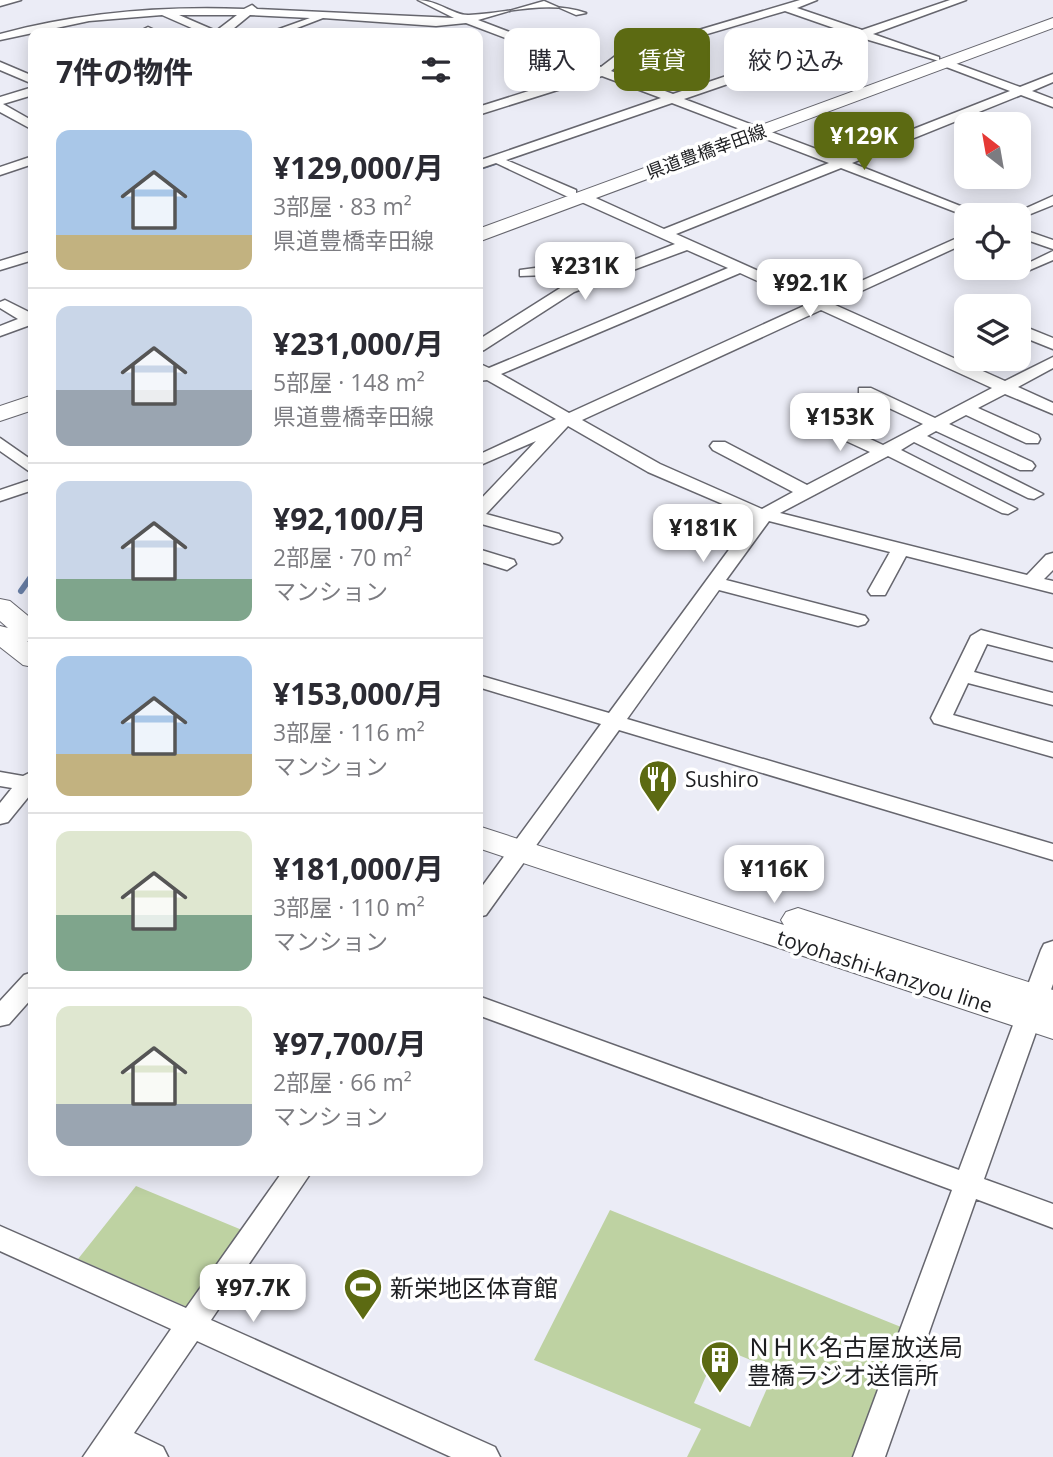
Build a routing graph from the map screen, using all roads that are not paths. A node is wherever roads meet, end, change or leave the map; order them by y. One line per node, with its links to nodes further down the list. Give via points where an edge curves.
1 (16, 0): 9 (street)
2 (292, 0): 12 (street)
3 (423, 0): 16 (street)
4 (540, 0): 16 (street)
5 (549, 0): 13 (street)
6 (764, 0): 11 (street)
7 (811, 0): 11 (street)
8 (961, 0): 24 (street)
9 (0, 3)
10 (158, 5): 12 (street); 18 (street); 26 (street, via 43,23)
11 (786, 8): 23 (street); 30 (street, via 622,56)
12 (248, 10): 14 (street); 19 (street)
13 (580, 13)
14 (339, 15): 16 (street); 20 (street); 21 (street)
15 (1053, 16): 28 (main road, 県道豊橋幸田線)
16 (466, 20): 22 (street); 30 (street)
17 (1053, 23): 28 (main road, 県道豊橋幸田線)
18 (202, 28)
19 (227, 28)
20 (292, 28)
21 (374, 28)
22 (441, 28)
23 (845, 28)
24 (868, 32)
25 (868, 36): 28 (street)
26 (0, 37)
27 (16, 59): 29 (street)
28 (940, 61): 34 (street); 44 (main road, 県道豊橋幸田線)
29 (0, 65): 31 (street)
30 (602, 72): 36 (street); 40 (street)
31 (28, 78)
32 (1053, 78): 34 (street)
33 (724, 80): 36 (street)
34 (1021, 91): 38 (street); 48 (street)
35 (28, 93): 37 (street)
36 (671, 99): 44 (street); 46 (street)
37 (0, 101)
38 (1053, 103)
39 (0, 107): 42 (street)
40 (483, 109)
41 (28, 116): 42 (street)
42 (20, 118): 43 (street)
43 (28, 123)
44 (753, 130): 48 (street); 51 (main road, 県道豊橋幸田線)
45 (483, 154): 46 (street)
46 (499, 161): 49 (street); 51 (street)
47 (28, 162): 50 (street)
48 (840, 163): 53 (street); 57 (street)
49 (483, 164)
50 (0, 171)
51 (576, 195): 55 (main road, 県道豊橋幸田線); 56 (main road, 県道豊橋幸田線); 57 (street)
52 (1053, 200): 54 (street)
53 (954, 207)
54 (1031, 209)
55 (483, 226)
56 (483, 234)
57 (663, 234): 60 (street)
58 (1031, 237): 61 (street)
59 (954, 243): 70 (street)
60 (686, 245): 66 (street); 68 (street)
61 (1053, 245)
62 (1053, 255): 64 (street)
63 (28, 257): 65 (street)
64 (1031, 265)
65 (0, 266)
66 (738, 269): 70 (street); 78 (street)
67 (525, 273): 68 (street, via 550,270)
68 (576, 286): 75 (street)
69 (5, 304): 71 (street)
70 (821, 304): 80 (street); 88 (street)
71 (28, 318)
72 (28, 321): 73 (street)
73 (0, 331)
74 (1031, 335): 76 (street)
75 (483, 343)
76 (1053, 344)
77 (1053, 362): 80 (street)
78 (483, 373)
79 (483, 375): 88 (street)
80 (1006, 387): 85 (street); 86 (street)
81 (865, 391): 90 (street)
82 (28, 393): 83 (main road)
83 (0, 403)
84 (28, 404): 87 (main road)
85 (964, 408): 90 (street); 92 (street)
86 (1053, 409)
87 (0, 415)
88 (570, 418): 96 (street); 103 (street); 105 (street, via 654,468)
89 (813, 419): 95 (street)
90 (935, 424): 91 (street); 98 (street)
91 (914, 436): 95 (street); 101 (street)
92 (1032, 439)
93 (0, 443): 97 (street)
94 (719, 446): 100 (street)
95 (886, 451): 100 (street); 104 (street)
96 (483, 459)
97 (28, 465)
98 (1026, 466)
99 (28, 486): 102 (street)
100 (806, 492): 105 (street)
101 (1034, 494)
102 (0, 496)
103 (483, 507)
104 (1008, 509)
105 (764, 515): 108 (street); 113 (street)
106 (483, 518): 107 (street)
107 (552, 538)
108 (901, 549): 112 (street); 115 (street)
109 (483, 557): 111 (street)
110 (1053, 559): 112 (street)
111 (507, 564)
112 (1030, 582): 114 (street)
113 (714, 583): 117 (street); 125 (street)
114 (1053, 587)
115 (878, 591)
116 (0, 607): 118 (main road)
117 (858, 620)
118 (28, 630)
119 (0, 634): 120 (main road)
120 (28, 655)
121 (1053, 655): 122 (street, via 981,636)
122 (962, 675): 124 (street); 126 (street, via 941,718)
123 (483, 683): 125 (street)
124 (1053, 699)
125 (614, 722): 133 (street); 134 (street)
126 (1053, 750)
127 (0, 779): 128 (street)
128 (28, 784)
129 (28, 787): 130 (street)
130 (0, 817)
131 (483, 820): 133 (main road, toyohashi-kanzyou line)
132 (483, 838): 133 (main road, toyohashi-kanzyou line)
133 (525, 842): 135 (street); 139 (main road, toyohashi-kanzyou line)
134 (1053, 852)
135 (483, 902)
136 (1053, 950): 139 (street)
137 (28, 986): 140 (street)
138 (483, 1007): 142 (street)
139 (1043, 1012): 142 (street)
140 (0, 1017)
141 (295, 1176): 145 (street)
142 (967, 1185): 143 (street); 149 (street)
143 (1053, 1216)
144 (0, 1238): 145 (street)
145 (193, 1325): 146 (street); 147 (street)
146 (106, 1447): 148 (street)
147 (480, 1456)
148 (152, 1457)
149 (869, 1457)

